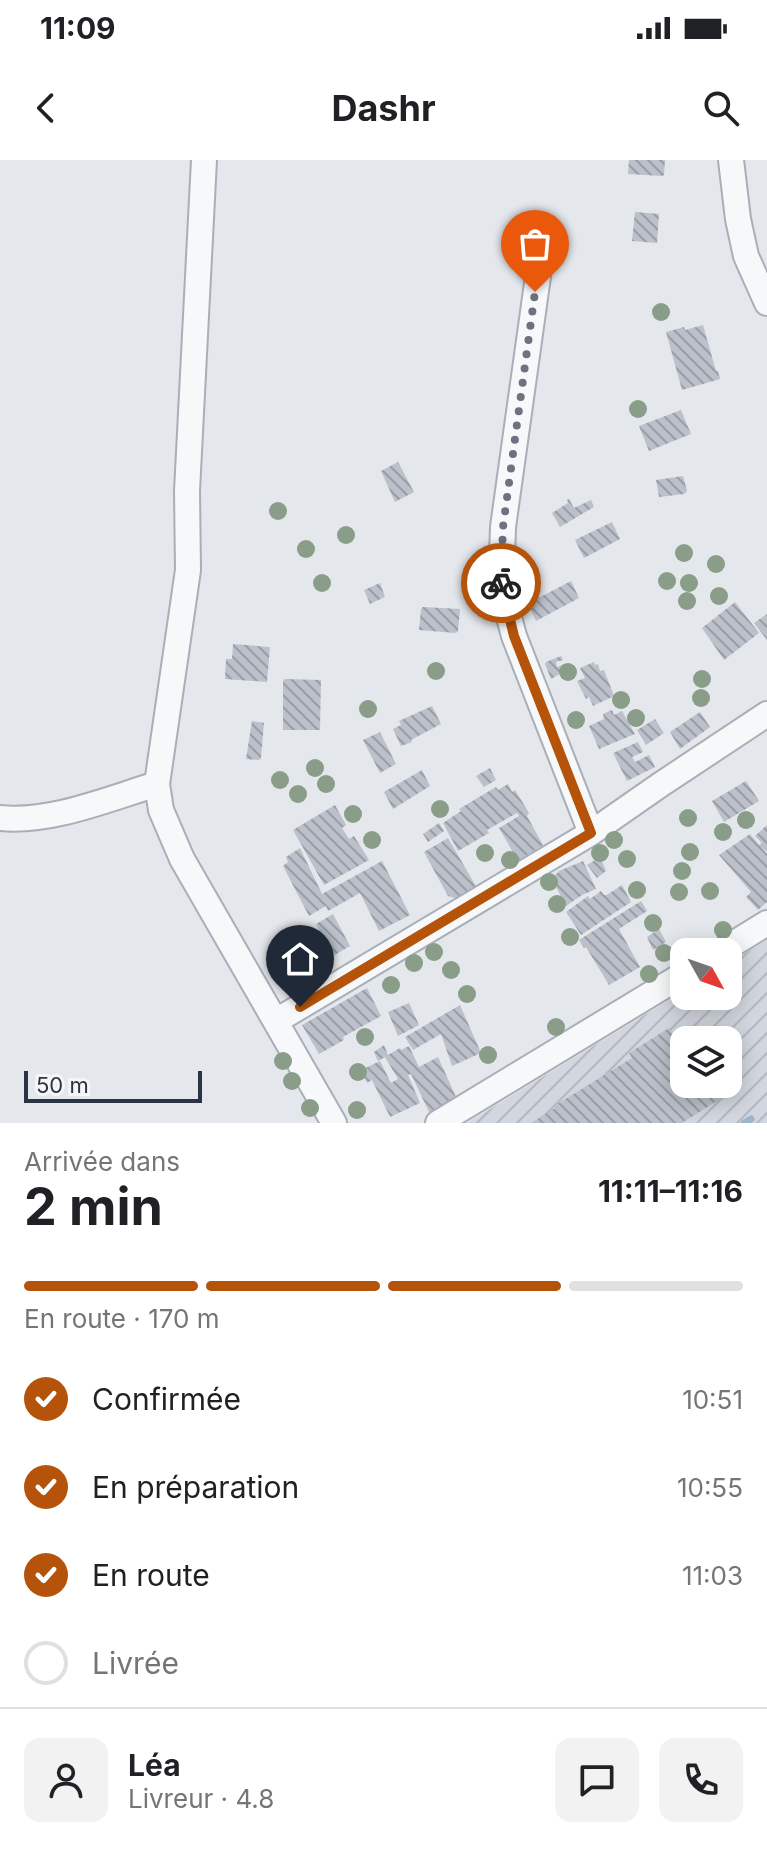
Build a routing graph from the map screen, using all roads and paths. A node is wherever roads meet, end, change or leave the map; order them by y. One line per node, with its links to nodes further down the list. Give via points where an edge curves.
1 (204, 160): 6 (street, via 187,491 188,570)
2 (731, 160): 4 (street, via 746,256)
3 (540, 262): 8 (street, via 503,527 501,587 514,636)
4 (767, 303)
5 (767, 714): 8 (street)
6 (157, 784): 7 (street, via 72,810 19,820); 12 (street, via 161,810 182,859)
7 (0, 818)
8 (591, 833): 12 (street)
9 (767, 923): 10 (street)
10 (742, 938)
11 (670, 982): 14 (street)
12 (276, 1021): 13 (street)
13 (334, 1123)
14 (438, 1123)

